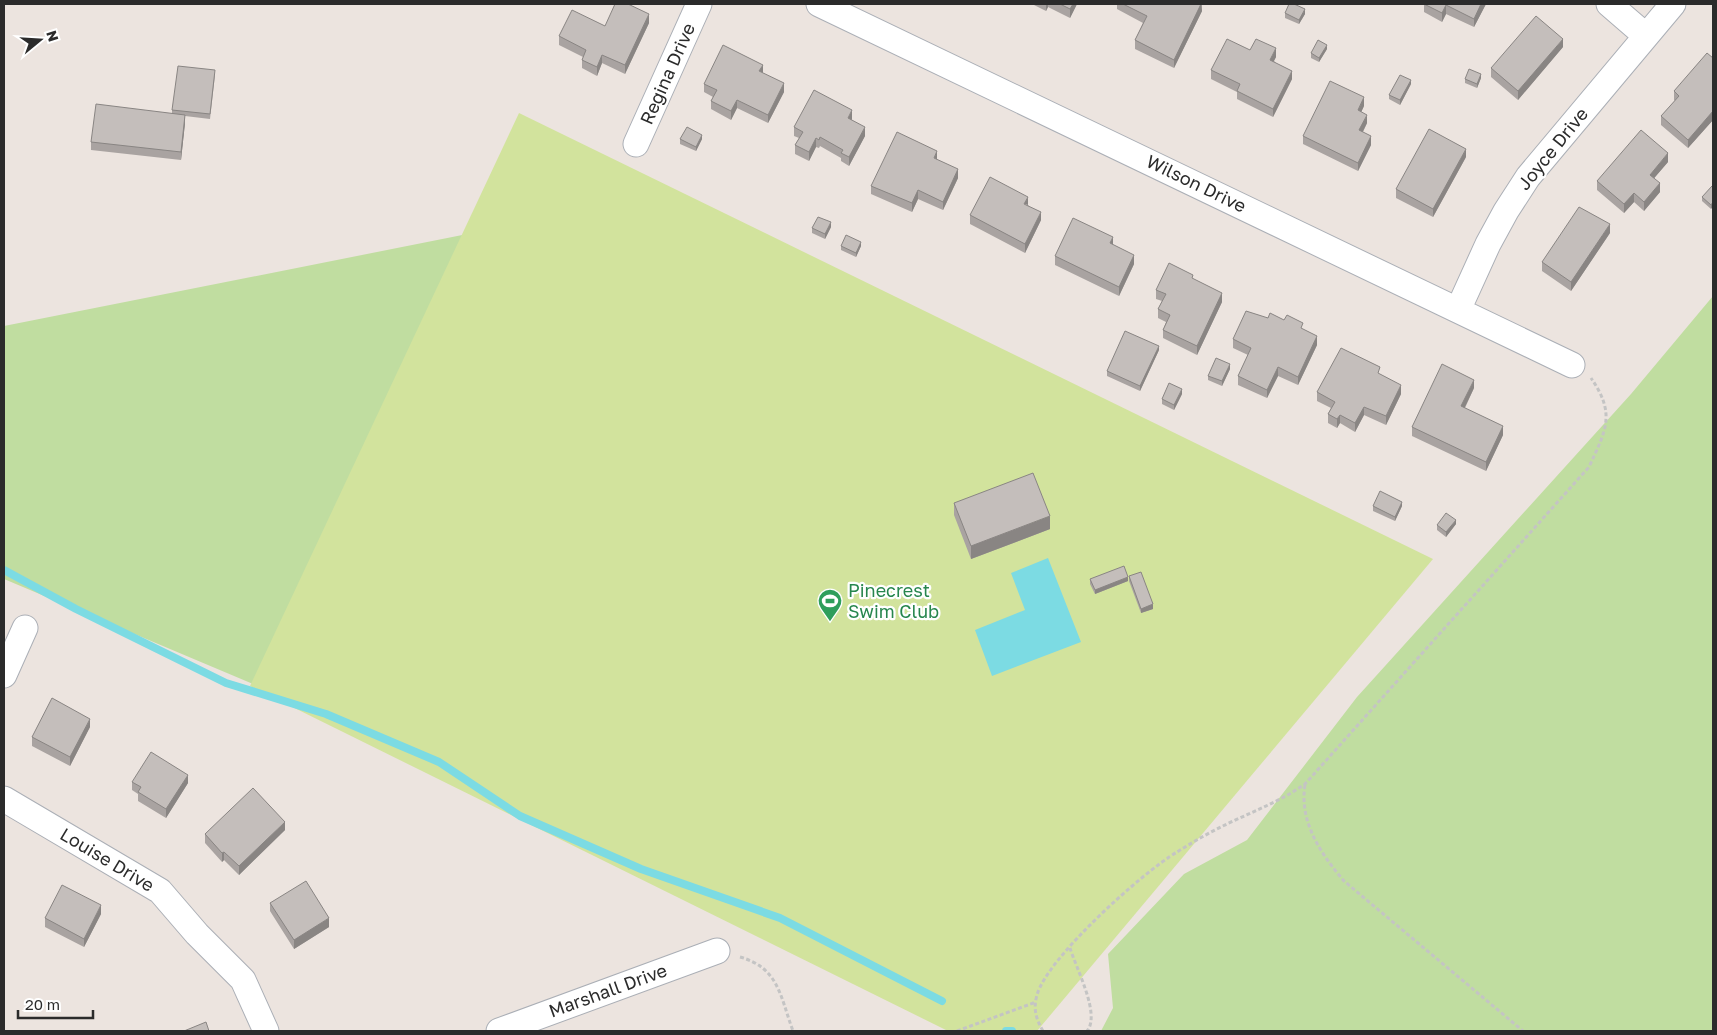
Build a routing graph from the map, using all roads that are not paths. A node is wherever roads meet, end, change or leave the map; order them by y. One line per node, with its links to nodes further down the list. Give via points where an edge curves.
1 (699, 4): 6 (street, Regina Drive)
2 (819, 4): 7 (street, Wilson Drive)
3 (1609, 4): 5 (street)
4 (1673, 4): 5 (street, Joyce Drive)
5 (1646, 36): 7 (street, Joyce Drive, via 1528,177 1488,244)
6 (636, 144)
7 (1458, 310): 8 (street, Wilson Drive)
8 (1572, 365)
9 (25, 628): 10 (street)
10 (4, 675)
11 (4, 799): 13 (street, Louise Drive, via 160,891 243,980)
12 (717, 951): 14 (street, Marshall Drive)
13 (266, 1031)
14 (499, 1031)

